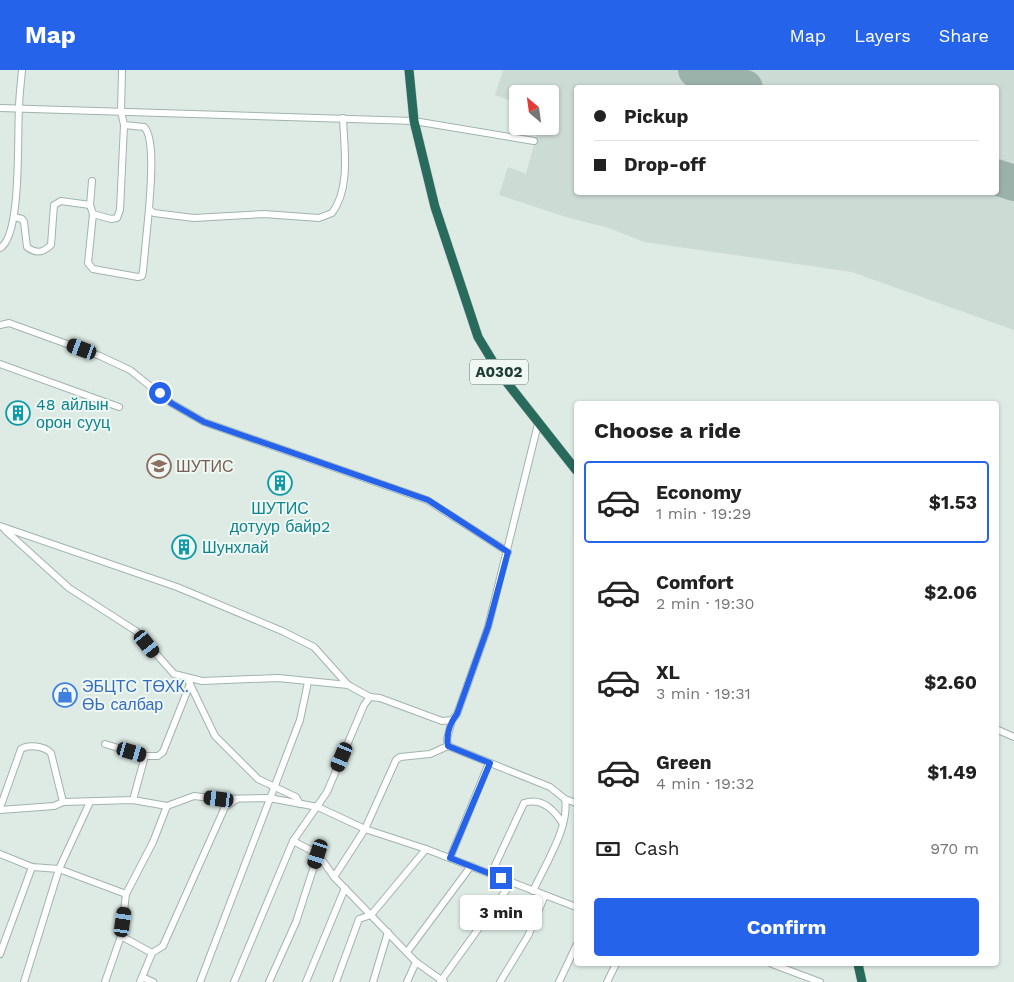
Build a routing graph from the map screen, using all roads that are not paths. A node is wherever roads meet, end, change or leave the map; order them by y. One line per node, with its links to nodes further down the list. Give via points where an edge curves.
1 (22, 70): 5 (street)
2 (409, 70): 8 (highway)
3 (122, 71): 6 (street)
4 (0, 108): 5 (street)
5 (19, 108): 6 (street); 15 (street)
6 (121, 111): 7 (street); 9 (street)
7 (343, 118): 8 (street); 13 (street, via 341,197 339,204 327,216 264,214 194,218 158,214)
8 (414, 120): 10 (street); 20 (highway, A0302, via 450,258 478,337 501,375)
9 (124, 125): 13 (street, via 144,127 149,132); 14 (street, via 118,216 111,219)
10 (534, 141)
11 (92, 181): 12 (street)
12 (90, 204): 14 (street); 15 (street, via 61,201 54,205 51,245 39,252 27,247 24,222)
13 (149, 209): 14 (street, via 143,271 138,277 89,266)
14 (93, 214)
15 (14, 217): 16 (street, via 6,244)
16 (0, 248)
17 (0, 325): 23 (street, via 9,323 130,370 171,403 204,422 428,500)
18 (0, 364): 19 (street)
19 (119, 407)
20 (538, 424): 21 (highway, A0302); 23 (street)
21 (574, 468)
22 (2, 527): 24 (street, via 69,588 136,631 174,674); 26 (street, via 177,587 282,631 314,647)
23 (508, 552): 28 (street, via 488,627)
24 (189, 681): 25 (street, via 278,678); 33 (street, via 163,752 158,756); 35 (street, via 215,736 258,779)
25 (308, 682): 26 (street); 35 (street, via 300,720)
26 (348, 685): 27 (street)
27 (370, 697): 28 (street, via 442,721); 45 (street)
28 (452, 720): 32 (street)
29 (999, 730): 30 (street)
30 (1014, 737)
31 (105, 744): 33 (street)
32 (448, 746): 34 (street); 48 (street, via 430,754 396,760)
33 (145, 756): 39 (street)
34 (490, 763): 38 (street, via 550,787); 53 (street)
35 (273, 788): 36 (street); 43 (street, via 296,797)
36 (269, 798): 37 (street); 43 (street); 81 (street)
37 (237, 799): 44 (street, via 194,796); 70 (street, via 225,807 163,946)
38 (565, 799): 42 (street); 47 (street, via 567,811)
39 (133, 800): 41 (street); 44 (street)
40 (63, 802): 41 (street); 46 (street, via 54,806); 46 (street, via 51,753 30,746 21,750)
41 (90, 802): 56 (street)
42 (574, 802)
43 (300, 804): 45 (street)
44 (167, 806): 62 (street, via 153,842)
45 (318, 807): 48 (street); 49 (street)
46 (0, 809)
47 (563, 824): 57 (street, via 547,805 532,801 524,803); 61 (street)
48 (365, 829): 50 (street); 58 (street)
49 (293, 841): 52 (street); 82 (street)
50 (426, 849): 53 (street); 65 (street)
51 (0, 854): 55 (street)
52 (318, 854): 58 (street); 83 (street, via 296,922)
53 (450, 858): 54 (street)
54 (471, 866): 57 (street); 69 (street)
55 (32, 867): 56 (street); 71 (street)
56 (59, 869): 62 (street); 78 (street)
57 (490, 874): 59 (street)
58 (334, 877): 60 (street)
59 (512, 882): 61 (street); 77 (street)
60 (345, 888): 65 (street); 84 (street)
61 (533, 891): 63 (street)
62 (126, 894): 67 (street)
63 (544, 895): 64 (street); 88 (street, via 528,936)
64 (574, 906)
65 (371, 915): 66 (street); 85 (street, via 360,919)
66 (388, 932): 69 (street); 86 (street)
67 (121, 936): 70 (street); 79 (street)
68 (574, 950): 89 (street)
69 (407, 952): 72 (street)
70 (152, 953): 76 (street)
71 (0, 954)
72 (416, 962): 77 (street); 87 (street)
73 (615, 966): 90 (street)
74 (777, 966): 91 (street)
75 (858, 966): 92 (highway)
76 (141, 979): 80 (street)
77 (442, 981)
78 (24, 982)
79 (105, 982)
80 (154, 982)
81 (200, 982)
82 (234, 982)
83 (270, 982)
84 (306, 982)
85 (336, 982)
86 (373, 982)
87 (407, 982)
88 (500, 982)
89 (560, 982)
90 (607, 982)
91 (820, 982)
92 (862, 982)

